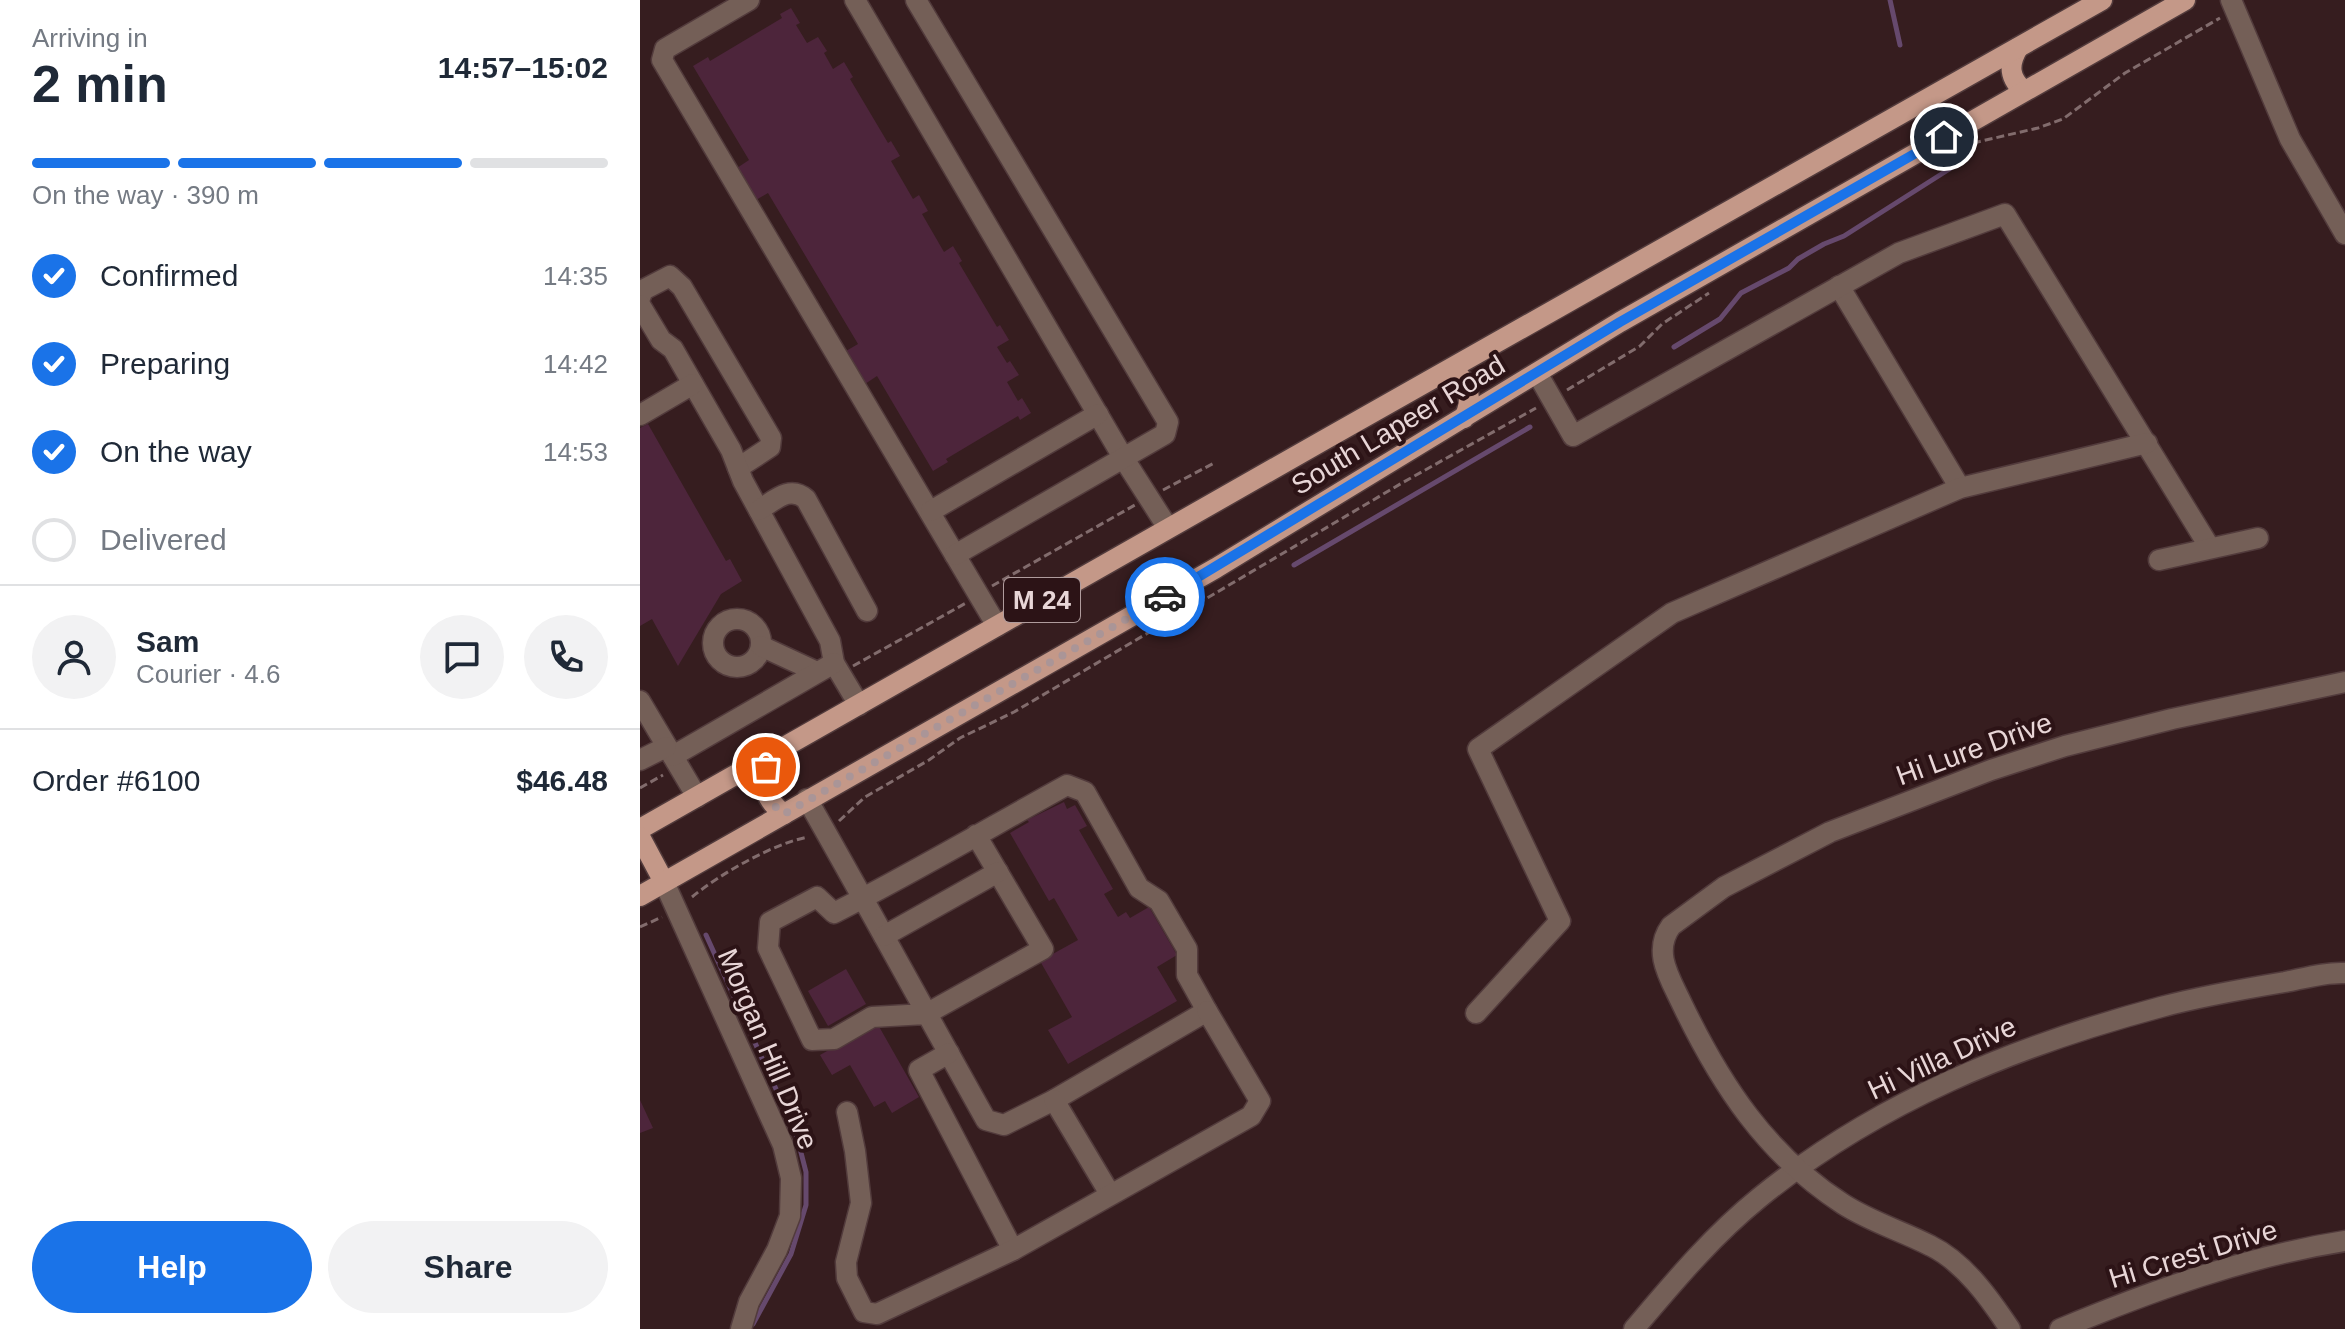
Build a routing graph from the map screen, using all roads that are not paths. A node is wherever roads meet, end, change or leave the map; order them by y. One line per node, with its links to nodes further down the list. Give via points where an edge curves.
1 (749, 0): 24 (street, via 665,49 662,60)
2 (855, 0): 16 (street)
3 (916, 0): 20 (street, via 1168,422 1165,434)
4 (2102, 0): 7 (main road, South Lapeer Road / M 24)
5 (2185, 0): 8 (main road, South Lapeer Road / M 24)
6 (2227, 8): 9 (street, via 2290,139)
7 (2018, 48): 8 (main road, via 2011,74); 13 (main road, South Lapeer Road / M 24)
8 (2024, 91): 14 (main road, South Lapeer Road / M 24)
9 (2345, 234)
10 (1839, 286): 14 (street, via 1573,436); 19 (street, via 1899,253 2005,214); 22 (street)
11 (640, 298): 21 (street, via 643,290 670,276 682,287 771,438 770,447)
12 (640, 305): 15 (street)
13 (1452, 370): 18 (main road, via 1468,391); 25 (main road, South Lapeer Road / M 24)
14 (1537, 373): 18 (main road, South Lapeer Road / M 24)
15 (693, 384): 17 (street); 21 (street)
16 (1098, 414): 20 (street); 24 (street)
17 (640, 415)
18 (1464, 418): 41 (main road, South Lapeer Road / M 24, via 1216,568)
19 (2147, 443): 22 (street); 27 (street)
20 (1124, 459): 25 (street); 28 (street)
21 (738, 468): 23 (street)
22 (1960, 488): 53 (street, via 1672,613 1478,749 1560,921)
23 (759, 510): 30 (street, via 789,491 806,499); 33 (street, via 830,641)
24 (931, 511): 28 (street)
25 (1168, 528): 31 (main road, South Lapeer Road / M 24)
26 (2258, 538): 27 (street)
27 (2210, 548): 29 (street)
28 (955, 555): 31 (street)
29 (2159, 560)
30 (867, 611)
31 (997, 626): 36 (main road, South Lapeer Road / M 24)
32 (761, 646): 33 (street)
33 (830, 670): 36 (street); 38 (street)
34 (2345, 682): 58 (street, Hi Lure Drive, via 2172,719 1991,770 1844,827 1724,887 1671,926 1661,948 1665,968 1705,1052 1762,1134)
35 (640, 701): 38 (street)
36 (859, 705): 37 (main road, South Lapeer Road / M 24)
37 (773, 753): 40 (main road, South Lapeer Road / M 24); 42 (main road, via 764,789)
38 (673, 756): 39 (street); 40 (street)
39 (640, 760)
40 (697, 797): 43 (main road, South Lapeer Road / M 24)
41 (807, 799): 42 (main road, South Lapeer Road / M 24); 49 (street)
42 (784, 814): 47 (main road, South Lapeer Road / M 24)
43 (640, 829)
44 (976, 835): 46 (street); 49 (street); 52 (street, via 1067,785 1085,792 1139,888 1159,901 1187,949 1187,975)
45 (640, 837): 47 (main road)
46 (998, 872): 50 (street); 54 (street, via 1043,949)
47 (664, 882): 48 (main road, South Lapeer Road / M 24); 62 (street, Morgan Hill Drive, via 777,1131 791,1178 790,1216)
48 (640, 896)
49 (862, 898): 50 (street); 54 (street, via 834,913 817,897 770,922 768,948 812,1040 834,1039 872,1017)
50 (884, 936): 54 (street)
51 (2345, 973): 58 (street, Hi Villa Drive, via 2200,996 2007,1054 1923,1092)
52 (1207, 1011): 56 (street); 59 (street, via 1260,1101 1251,1116)
53 (1476, 1013)
54 (926, 1014): 55 (street)
55 (949, 1053): 56 (street, via 986,1120 1004,1125); 61 (street, via 919,1070)
56 (1054, 1100): 59 (street)
57 (847, 1112): 61 (street, via 861,1203 847,1278 864,1312 877,1314)
58 (1797, 1169): 63 (street, Hi Villa Drive, via 1685,1268); 64 (street, via 1846,1206 1935,1247 1977,1285)
59 (1110, 1194): 61 (street)
60 (2345, 1241): 65 (street, Hi Crest Drive, via 2246,1263)
61 (1013, 1250)
62 (741, 1329)
63 (1634, 1329)
64 (2010, 1329)
65 (2060, 1329)

